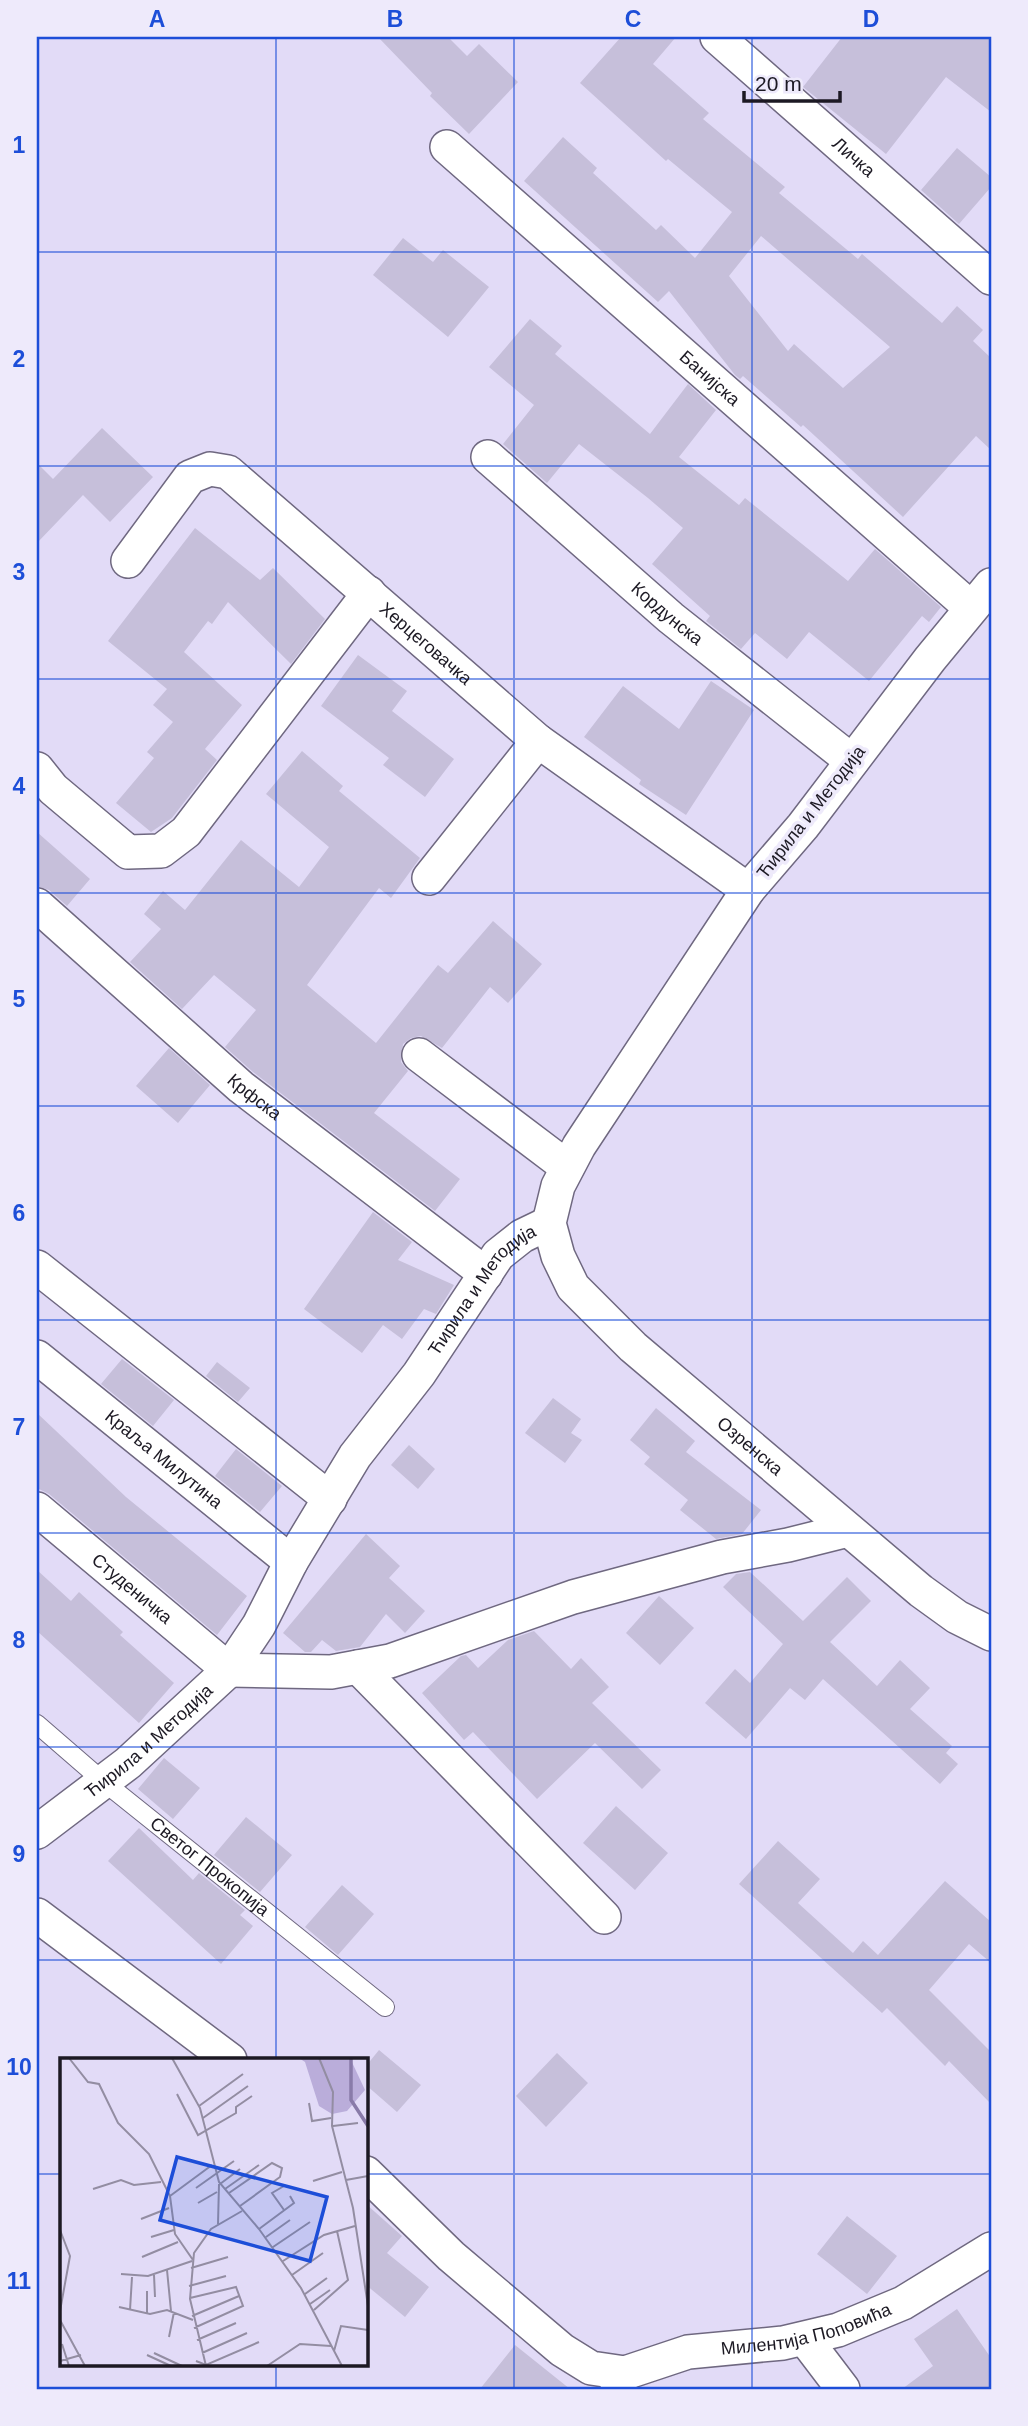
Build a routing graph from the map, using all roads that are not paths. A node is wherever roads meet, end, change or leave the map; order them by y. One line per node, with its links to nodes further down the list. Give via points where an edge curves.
1 (717, 37): 3 (street, Личка)
2 (447, 148): 7 (street, Банијска)
3 (991, 278)
4 (488, 457): 9 (street, Кордунска, via 671,618)
5 (128, 561): 6 (street, Херцеговачка, via 190,477 210,469 228,472)
6 (369, 593): 8 (street, Херцеговачка); 10 (street, via 186,832 161,851 128,852 53,789)
7 (981, 596): 9 (street, Ћирила и Методија)
8 (538, 741): 11 (street); 12 (street, Херцеговачка)
9 (852, 761): 12 (street, Ћирила и Методија)
10 (37, 769)
11 (429, 878)
12 (748, 890): 15 (street, Ћирила и Методија)
13 (37, 905): 18 (street, Крфска, via 242,1087)
14 (419, 1055): 15 (street)
15 (567, 1167): 16 (street, Ћирила и Методија)
16 (549, 1223): 18 (street, Ћирила и Методија, via 510,1245); 22 (street, Озренска, via 563,1269 587,1302 633,1347)
17 (37, 1267): 20 (street)
18 (486, 1274): 20 (street, Ћирила и Методија)
19 (37, 1357): 23 (street, Краља Милутина)
20 (330, 1499): 23 (street, Ћирила и Методија)
21 (37, 1509): 26 (street, Студеничка)
22 (848, 1530): 24 (street, Озренска, via 920,1591); 25 (street, via 610,1587 533,1609 417,1653)
23 (291, 1562): 26 (street, Ћирила и Методија, via 259,1625)
24 (991, 1634)
25 (358, 1667): 26 (street, via 298,1673); 31 (street)
26 (229, 1670): 28 (street, Ћирила и Методија)
27 (37, 1724): 28 (lane, Светог Прокопија)
28 (104, 1782): 29 (street, Ћирила и Методија); 32 (lane, Светог Прокопија)
29 (37, 1832)
30 (37, 1915): 33 (street)
31 (604, 1917)
32 (385, 2007)
33 (227, 2058)
34 (368, 2175): 37 (street, via 451,2256 562,2350)
35 (991, 2249): 36 (street, Милентија Поповића, via 903,2303)
36 (805, 2339): 37 (street, Милентија Поповића, via 688,2352); 38 (street)
37 (621, 2381)
38 (843, 2389)

